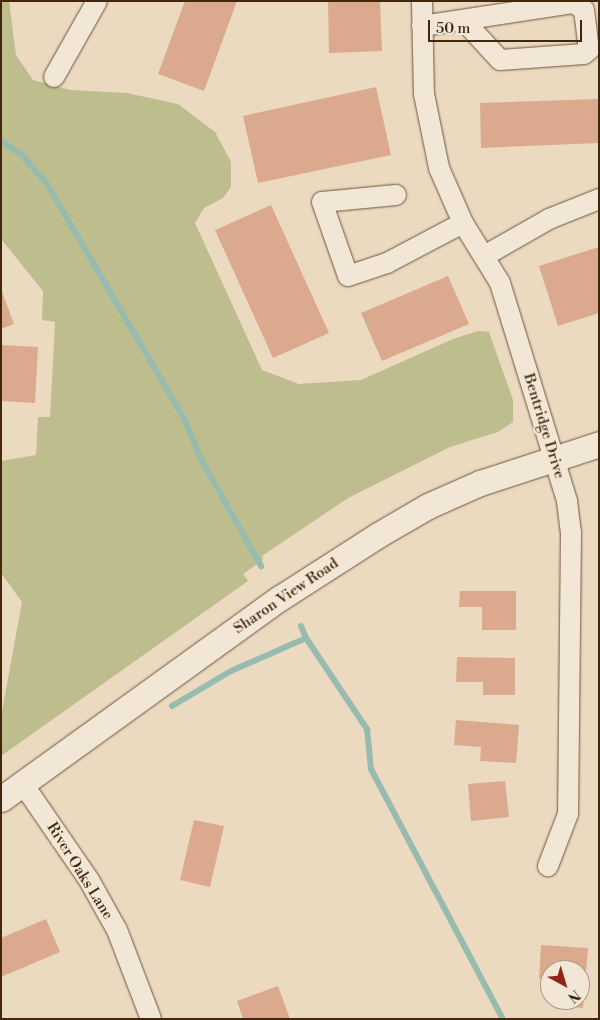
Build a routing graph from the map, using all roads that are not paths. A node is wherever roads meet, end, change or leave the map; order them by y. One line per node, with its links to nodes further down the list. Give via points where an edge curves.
1 (97, 1): 5 (street)
2 (422, 1): 4 (street, Bentridge Drive)
3 (465, 22): 3 (street, via 500,60 584,54 589,50 584,10 574,3 497,13); 4 (street)
4 (422, 26): 8 (street, Bentridge Drive, via 430,132 439,168)
5 (54, 77)
6 (396, 195): 8 (street, via 322,202 348,276 387,263)
7 (599, 199): 9 (street, via 549,219)
8 (463, 223): 9 (street, Bentridge Drive)
9 (486, 255): 11 (street, Bentridge Drive, via 500,284)
10 (599, 444): 11 (street, Sharon View Road)
11 (554, 456): 12 (street, Sharon View Road, via 428,506 378,535 280,598); 14 (street, Bentridge Drive, via 572,532 569,756 568,814)
12 (23, 784): 13 (street, Sharon View Road); 15 (street, River Oaks Lane, via 89,880 117,930)
13 (1, 798)
14 (548, 866)
15 (151, 1019)

